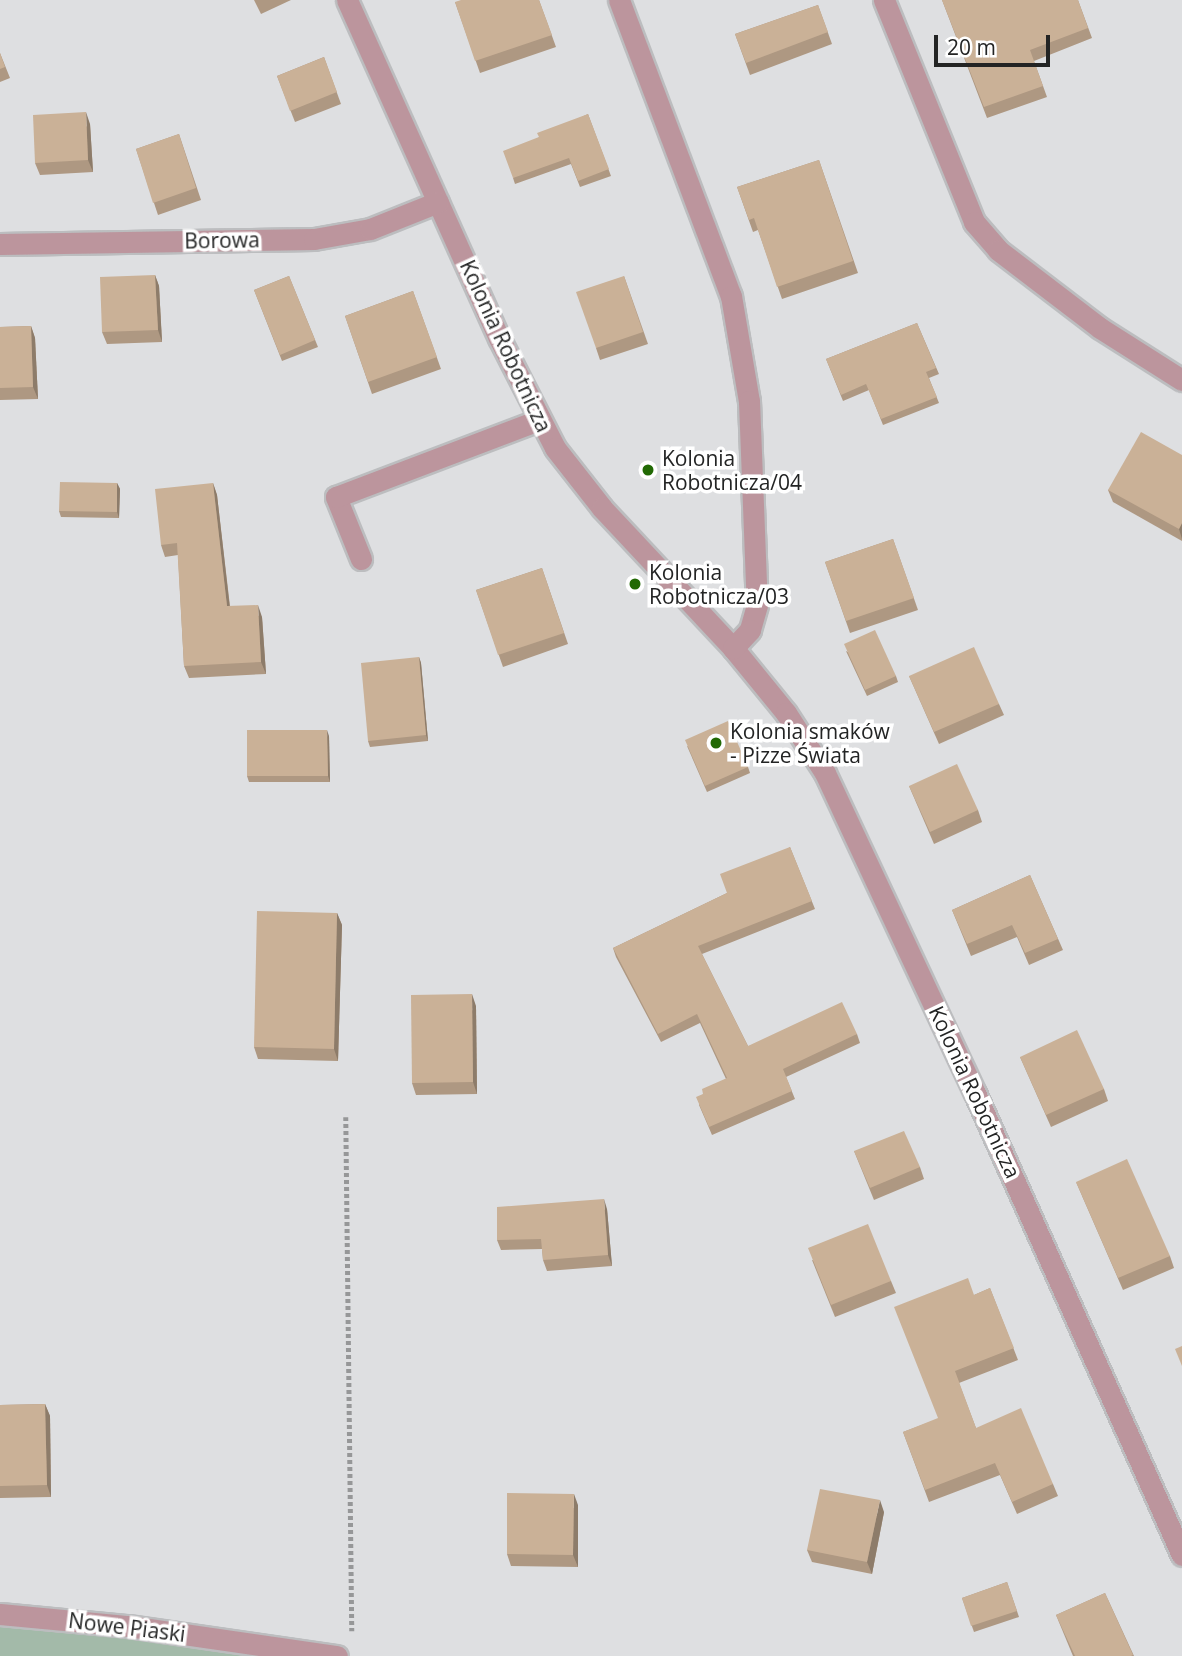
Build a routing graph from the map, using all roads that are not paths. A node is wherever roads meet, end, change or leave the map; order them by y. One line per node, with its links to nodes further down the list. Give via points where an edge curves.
1 (347, 0): 4 (street, Kolonia Robotnicza)
2 (619, 0): 9 (street, via 731,296 749,401 757,605 750,630)
3 (884, 0): 6 (street, via 974,222 1008,258 1100,328)
4 (438, 202): 5 (street, Borowa, via 370,229 314,239); 7 (street, Kolonia Robotnicza)
5 (0, 244)
6 (1182, 380)
7 (538, 420): 8 (street, via 336,497); 9 (street, Kolonia Robotnicza, via 602,508)
8 (361, 559)
9 (733, 648): 10 (street, Kolonia Robotnicza, via 808,745 852,827)
10 (1182, 1555)
11 (0, 1614): 12 (street, Nowe Piaski)
12 (345, 1649)

